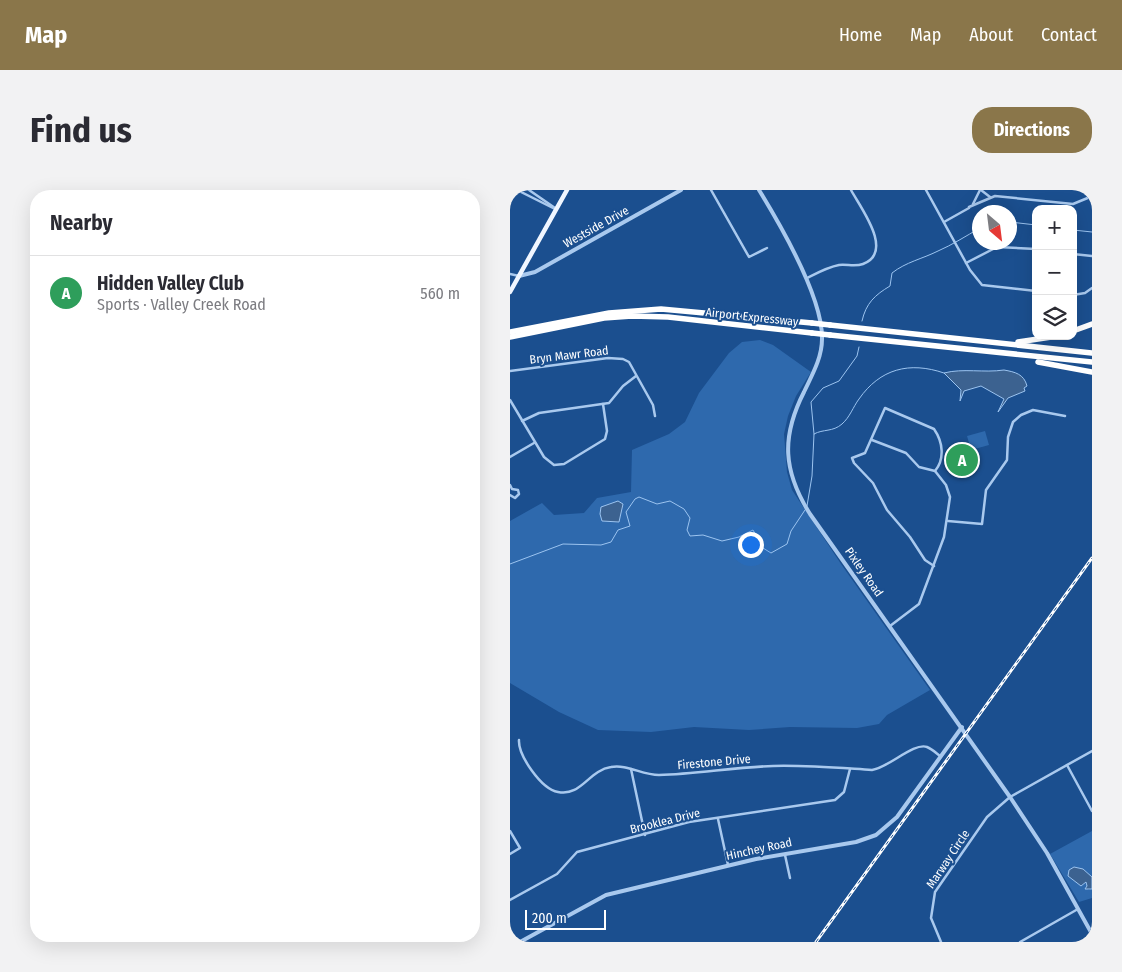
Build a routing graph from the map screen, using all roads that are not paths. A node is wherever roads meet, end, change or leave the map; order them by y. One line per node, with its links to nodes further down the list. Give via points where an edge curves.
1 (516, 190): 14 (street)
2 (529, 190): 14 (street)
3 (566, 190): 14 (main road)
4 (681, 190): 22 (street, Westside Drive, via 535,272)
5 (711, 190): 16 (street, via 749,257)
6 (759, 190): 23 (street, Pixley Road)
7 (851, 190): 23 (street, via 875,235 874,255 862,264 835,266)
8 (926, 190): 15 (street)
9 (980, 190): 11 (street); 13 (street)
10 (1086, 190): 12 (street)
11 (992, 197): 12 (street, via 1073,204); 13 (street)
12 (1091, 197)
13 (969, 208): 15 (street)
14 (556, 209): 22 (main road)
15 (944, 222): 20 (street)
16 (766, 248)
17 (1032, 250): 20 (street, via 997,247)
18 (1077, 254): 19 (street)
19 (1092, 256)
20 (966, 263): 25 (street, via 982,285)
21 (510, 274): 22 (street)
22 (519, 276): 26 (main road)
23 (805, 279): 53 (street, Pixley Road, via 818,308 822,341 815,370 791,420 788,450 794,483 807,508)
24 (1092, 288): 27 (street)
25 (1032, 291)
26 (510, 292)
27 (1077, 294)
28 (1092, 324): 29 (highway)
29 (1077, 330)
30 (510, 331): 33 (highway, Airport Expressway, bridge, via 609,313 661,309)
31 (510, 336): 35 (highway, Airport Expressway, bridge, via 604,318 668,317)
32 (1037, 340): 33 (highway)
33 (984, 341): 34 (highway)
34 (1092, 353)
35 (994, 354): 36 (highway); 38 (highway)
36 (1092, 362)
37 (510, 371): 39 (street, Bryn Mawr Road, via 616,357 629,362)
38 (1092, 372)
39 (636, 376): 41 (street, via 613,400); 42 (street, Bryn Mawr Road)
40 (510, 400): 44 (street)
41 (603, 404): 44 (street, via 539,413); 46 (street, via 605,439 572,459 559,465 550,463)
42 (656, 416)
43 (1065, 416): 51 (street, via 1033,410 1018,417 1009,431 1007,460 986,490 982,524)
44 (522, 421): 46 (street)
45 (872, 440): 48 (street, via 906,453 919,467); 48 (street, via 885,408 931,426 942,447 941,462); 52 (street, via 865,453 852,460 872,480 887,510 922,556)
46 (535, 442): 47 (street)
47 (510, 457)
48 (935, 471): 51 (street, via 950,493)
49 (511, 488): 50 (street, via 517,489 519,494 515,498)
50 (510, 495)
51 (948, 521): 52 (street)
52 (934, 566): 53 (street, via 919,604)
53 (890, 626): 54 (street, Pixley Road)
54 (962, 727): 57 (street, Hinchey Road); 61 (street, Pixley Road)
55 (520, 740): 59 (street, Firestone Drive, via 519,746 538,779 548,789 559,793 576,789 602,769 613,766)
56 (1092, 751): 58 (street, Marway Circle)
57 (940, 756): 60 (street, Firestone Drive, via 921,746 878,769); 66 (street, Hinchey Road, via 898,816 883,831 856,842)
58 (1067, 765): 61 (street, Marway Circle); 62 (street)
59 (631, 769): 60 (street, Firestone Drive, via 656,775 774,766); 65 (street)
60 (850, 769): 63 (street, Brooklea Drive, via 844,792 835,800)
61 (1010, 797): 71 (street, Pixley Road, via 1047,853); 74 (street, Marway Circle, via 987,817 935,892 931,918)
62 (1092, 811)
63 (718, 819): 65 (street, Brooklea Drive, via 689,822); 68 (street)
64 (510, 831): 67 (street, via 520,848)
65 (645, 836): 70 (street, Brooklea Drive, via 577,852 557,874)
66 (785, 853): 68 (street, Hinchey Road); 69 (street)
67 (510, 854)
68 (728, 865): 73 (street, Hinchey Road, via 606,895)
69 (790, 878)
70 (510, 900)
71 (1078, 909): 72 (street, Pixley Road); 75 (street)
72 (1092, 934)
73 (520, 942)
74 (941, 942)
75 (1020, 942)

